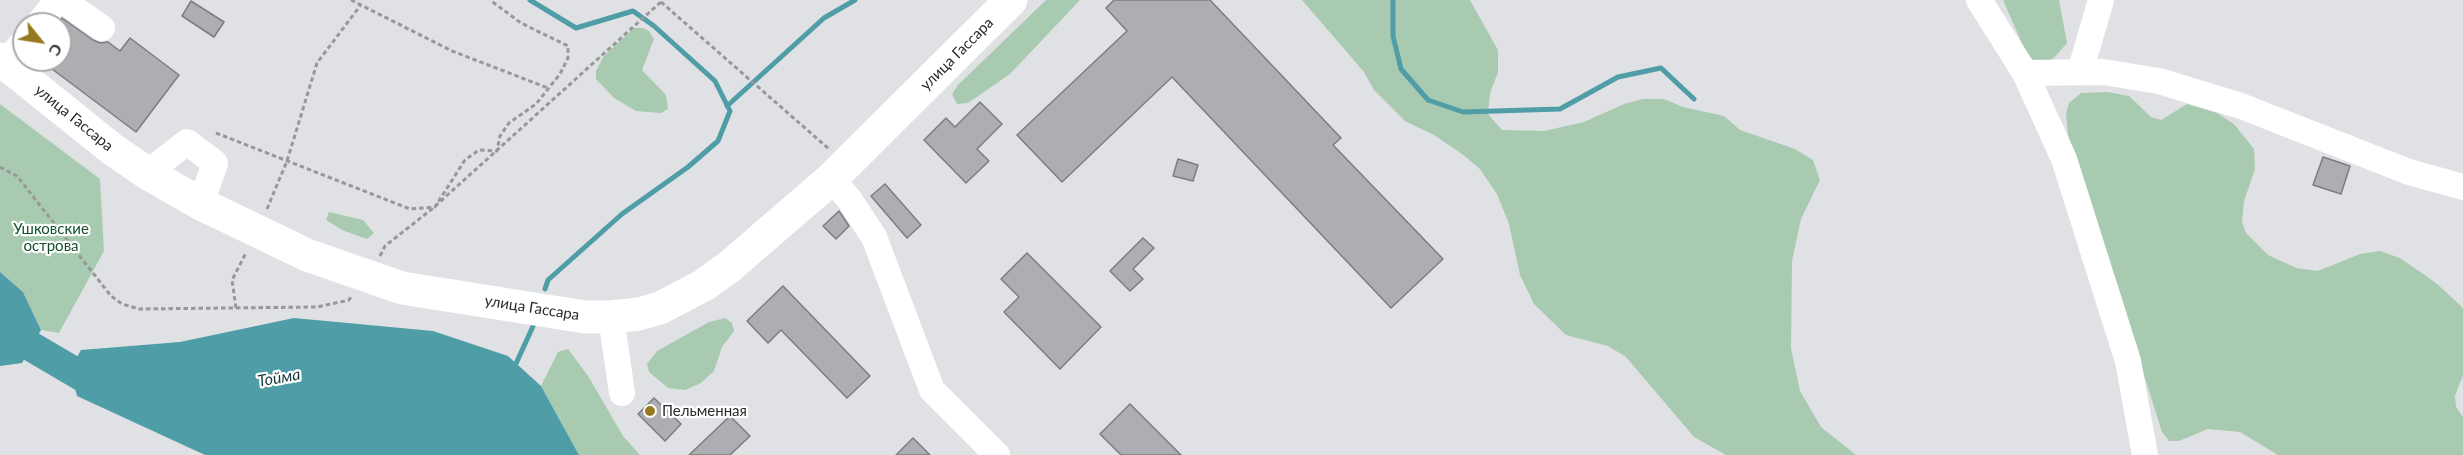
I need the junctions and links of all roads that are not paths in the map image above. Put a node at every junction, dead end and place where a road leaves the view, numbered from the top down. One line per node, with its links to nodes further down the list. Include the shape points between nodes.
1 (60, 0): 5 (street); 6 (street)
2 (1011, 0): 10 (main road, улица Гассара)
3 (1979, 0): 9 (street)
4 (2101, 0): 8 (street)
5 (49, 12)
6 (102, 28)
7 (10, 54): 11 (main road, улица Гассара, via 112,149)
8 (2080, 72): 9 (street); 12 (street, via 2159,81 2241,106 2409,171)
9 (2025, 73): 17 (street, via 2064,159 2124,350)
10 (838, 171): 14 (main road, улица Гассара, via 704,285 660,308); 16 (street, via 849,199 874,237 932,390)
11 (147, 173): 13 (main road, улица Гассара); 13 (street, via 187,142 215,162)
12 (2463, 186)
13 (201, 204): 14 (main road, улица Гассара, via 307,255 402,288 585,317)
14 (611, 317): 15 (street)
15 (622, 393)
16 (997, 455)
17 (2145, 455)

